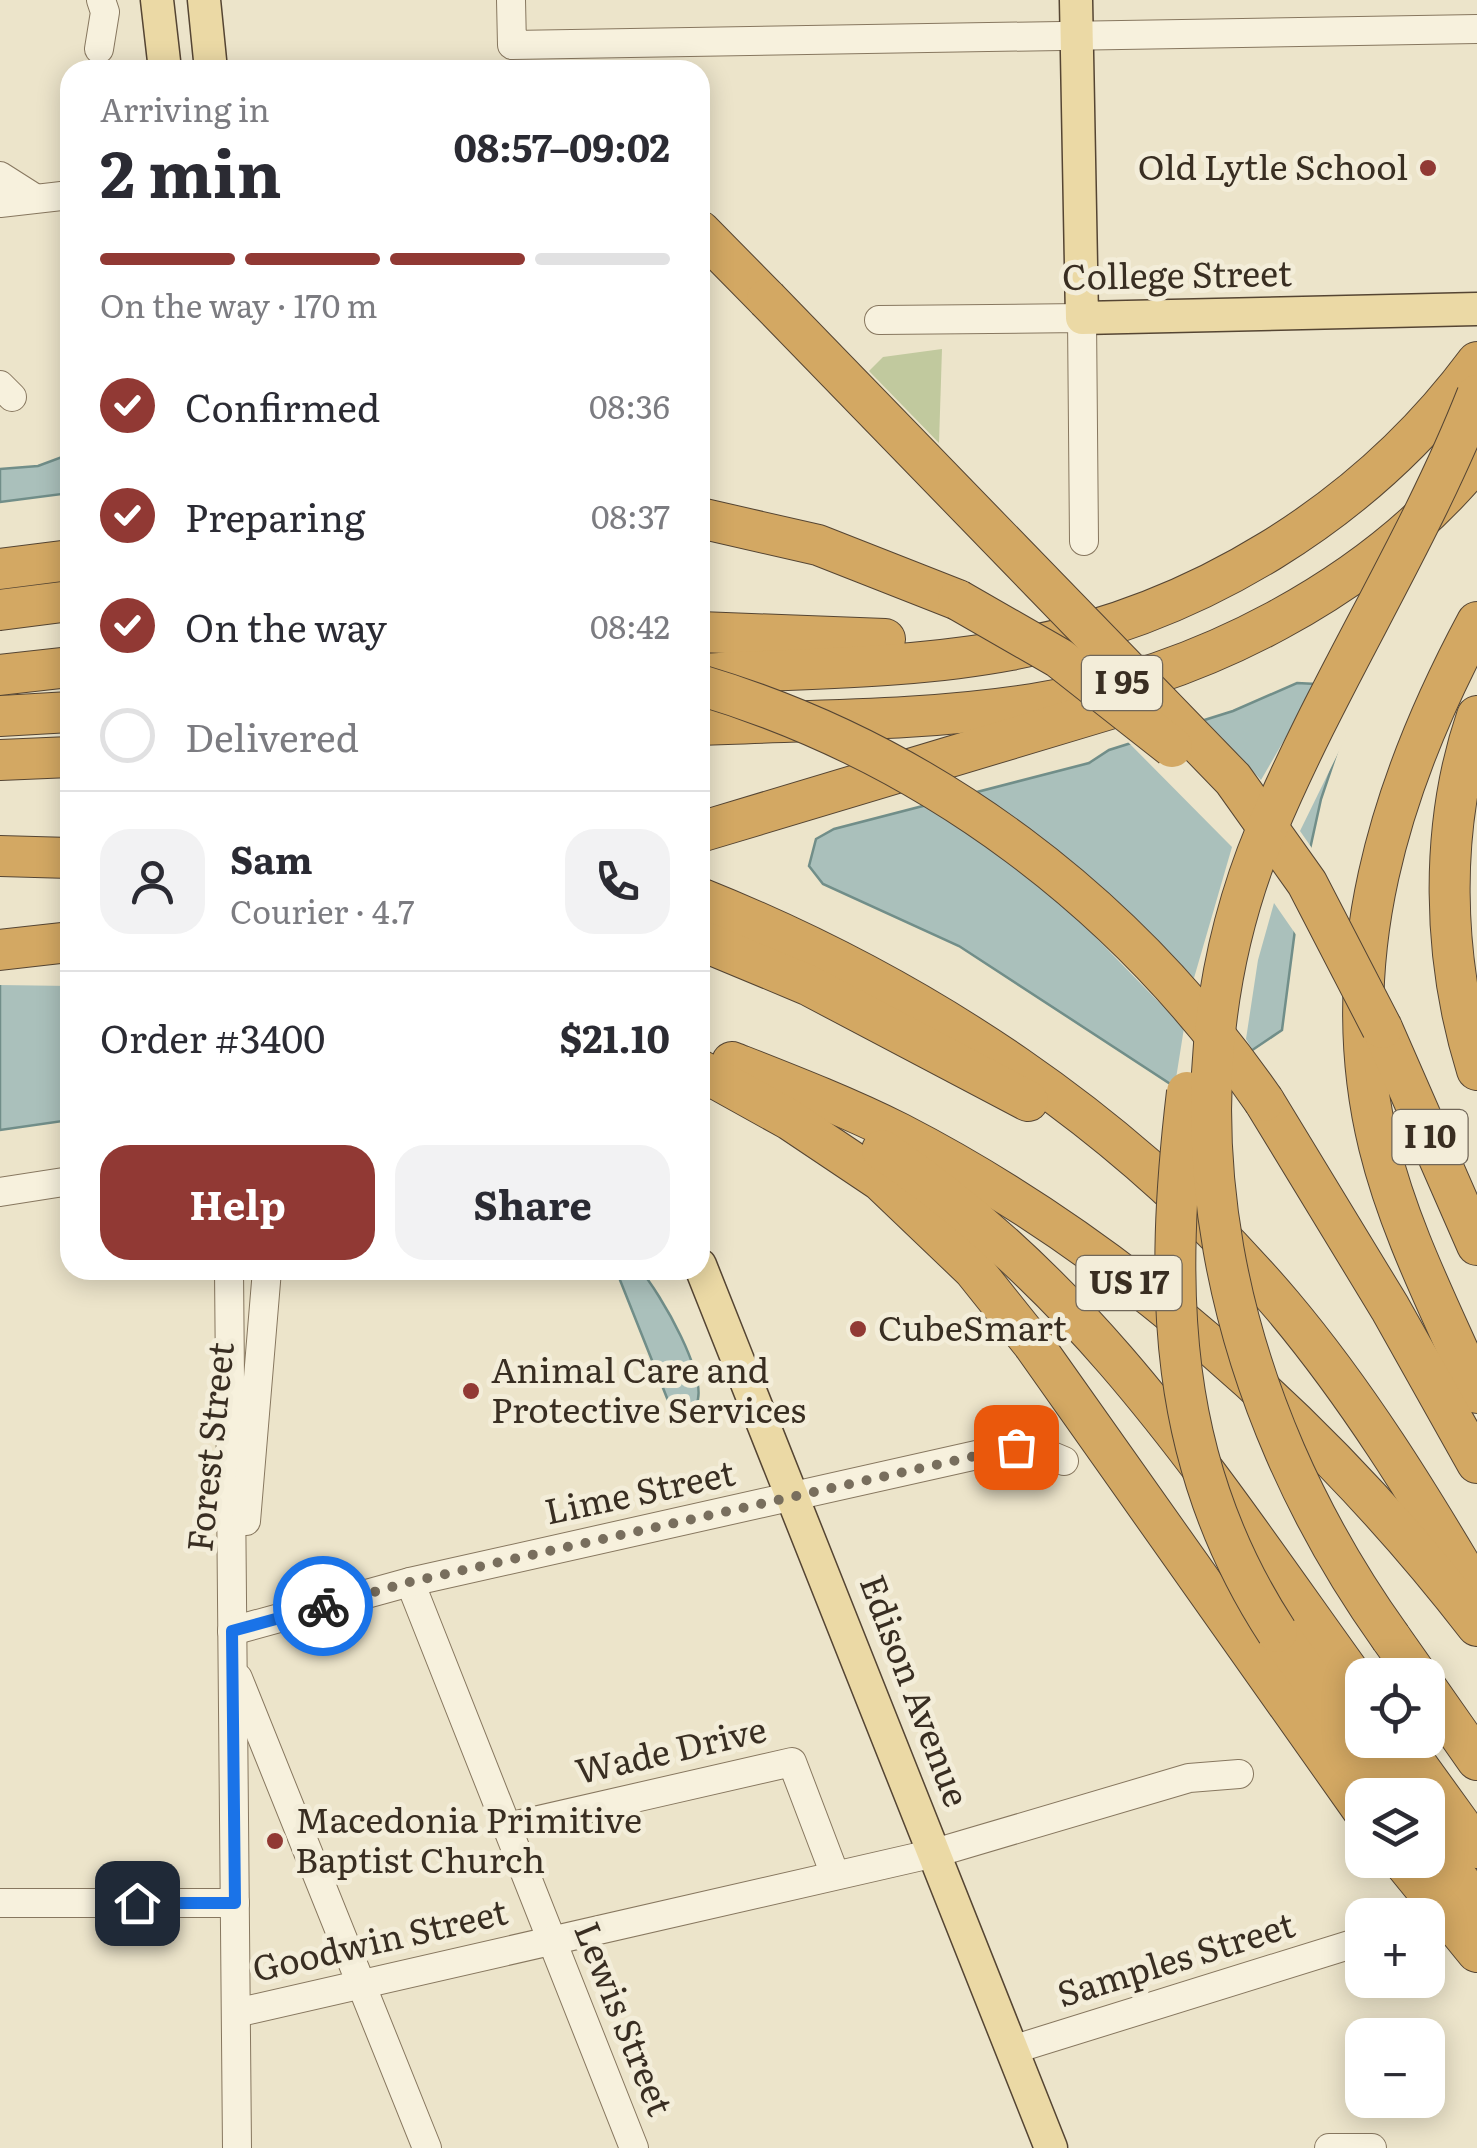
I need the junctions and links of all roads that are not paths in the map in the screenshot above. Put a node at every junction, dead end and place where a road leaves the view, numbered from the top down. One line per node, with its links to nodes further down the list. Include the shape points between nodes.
1 (101, 0): 8 (street)
2 (157, 0): 9 (main road)
3 (204, 0): 10 (main road)
4 (511, 0): 7 (street, via 512,44)
5 (1076, 0): 7 (main road)
6 (1477, 29): 7 (street)
7 (1076, 37): 18 (main road)
8 (99, 49)
9 (164, 60)
10 (210, 60)
11 (0, 176): 14 (street)
12 (60, 184): 14 (street)
13 (60, 196): 14 (street)
14 (34, 197): 15 (street)
15 (0, 202)
16 (710, 241): 54 (highway, bridge, via 1233,780 1308,883)
17 (1477, 310): 18 (main road, College Street)
18 (1082, 318): 19 (street, College Street); 24 (street)
19 (880, 320)
20 (1477, 362): 28 (highway, I 95, via 1404,447 1321,516 1242,568)
21 (1477, 396): 48 (highway, bridge, via 1280,798)
22 (1477, 460): 30 (highway, I 95, via 1367,561)
23 (710, 520): 54 (highway, bridge, via 818,545 958,600 1086,677 1212,785 1308,900)
24 (1084, 541)
25 (60, 561): 26 (highway)
26 (0, 570)
27 (60, 602): 29 (highway)
28 (1162, 606): 32 (highway, via 1065,626 945,638); 34 (highway, I 95, via 1073,636 988,654)
29 (0, 610)
30 (1285, 615): 40 (highway, I 95, via 1165,670 1036,703); 45 (highway, via 1186,674 1090,717)
31 (1477, 622): 66 (highway, via 1429,718 1394,813 1370,912 1362,1010 1372,1115 1389,1180)
32 (710, 632)
33 (60, 668): 35 (highway)
34 (710, 673)
35 (0, 674)
36 (710, 688): 68 (highway, bridge, via 854,744 1001,832 1082,895 1156,967 1264,1101)
37 (60, 713): 38 (highway)
38 (0, 716)
39 (1477, 716): 57 (highway, via 1459,790 1450,892 1458,992)
40 (710, 724)
41 (60, 757): 42 (highway)
42 (0, 760)
43 (0, 784): 44 (highway)
44 (60, 784)
45 (710, 829)
46 (0, 856): 47 (highway)
47 (60, 858)
48 (1244, 891): 74 (highway, bridge, via 1220,988 1210,1088 1226,1270 1256,1383 1294,1476 1341,1564); 81 (highway, bridge, via 1211,978 1191,1064 1174,1312 1181,1386 1198,1464 1236,1563 1276,1632)
49 (710, 902): 61 (highway, via 810,946 955,1026 1096,1124)
50 (60, 943): 52 (highway)
51 (710, 944): 61 (highway, via 822,992 1042,1108 1148,1175)
52 (0, 952): 53 (highway)
53 (60, 955)
54 (1382, 1028): 62 (highway, I 10)
55 (710, 1054): 56 (highway, US 17)
56 (751, 1070): 72 (highway, US 17, via 902,1135 1099,1260 1289,1419); 76 (highway, via 948,1197 1058,1293 1144,1392)
57 (1477, 1070)
58 (710, 1076): 82 (highway, via 881,1181 973,1269)
59 (60, 1183): 60 (street)
60 (0, 1192)
61 (1200, 1217): 71 (highway, via 1330,1364)
62 (1477, 1245)
63 (230, 1280): 73 (street, Forest Street)
64 (266, 1280): 73 (street, Forest Street)
65 (706, 1280): 69 (main road, Edison Avenue)
66 (1477, 1393)
67 (1064, 1461): 69 (street, Lime Street, via 1016,1447)
68 (1477, 1463)
69 (794, 1497): 70 (street, Lime Street); 85 (main road, Edison Avenue)
70 (410, 1582): 73 (street, Lime Street); 83 (street, Lewis Street)
71 (1477, 1593)
72 (1477, 1626)
73 (232, 1631): 75 (street, Forest Street)
74 (1405, 1658)
75 (232, 1663): 90 (street, Forest Street); 95 (street)
76 (1345, 1667)
77 (1445, 1714): 79 (highway)
78 (1412, 1758): 84 (highway)
79 (1477, 1760)
80 (1239, 1774): 85 (street, Goodwin Street, via 1174,1782)
81 (1383, 1778)
82 (1345, 1785)
83 (508, 1826): 87 (street, Wade Drive, via 792,1762); 92 (street, Lewis Street)
84 (1477, 1848)
85 (935, 1853): 87 (street, Goodwin Street); 97 (main road, Edison Avenue)
86 (1445, 1861): 91 (highway)
87 (834, 1875): 92 (street, Goodwin Street)
88 (1417, 1878): 94 (highway)
89 (0, 1903): 90 (street, Goodwin Street)
90 (235, 1903): 96 (street, Forest Street)
91 (1477, 1905)
92 (550, 1939): 95 (street, Goodwin Street); 100 (street, Lewis Street)
93 (1345, 1946): 97 (street, Samples Street)
94 (1477, 1952)
95 (365, 1985): 96 (street, Goodwin Street); 99 (street)
96 (236, 2012): 98 (street, Forest Street)
97 (1012, 2050): 101 (main road, Edison Avenue)
98 (237, 2148)
99 (427, 2148)
100 (634, 2148)
101 (1051, 2148)
102 (1329, 2148): 103 (street)
103 (1372, 2148)

